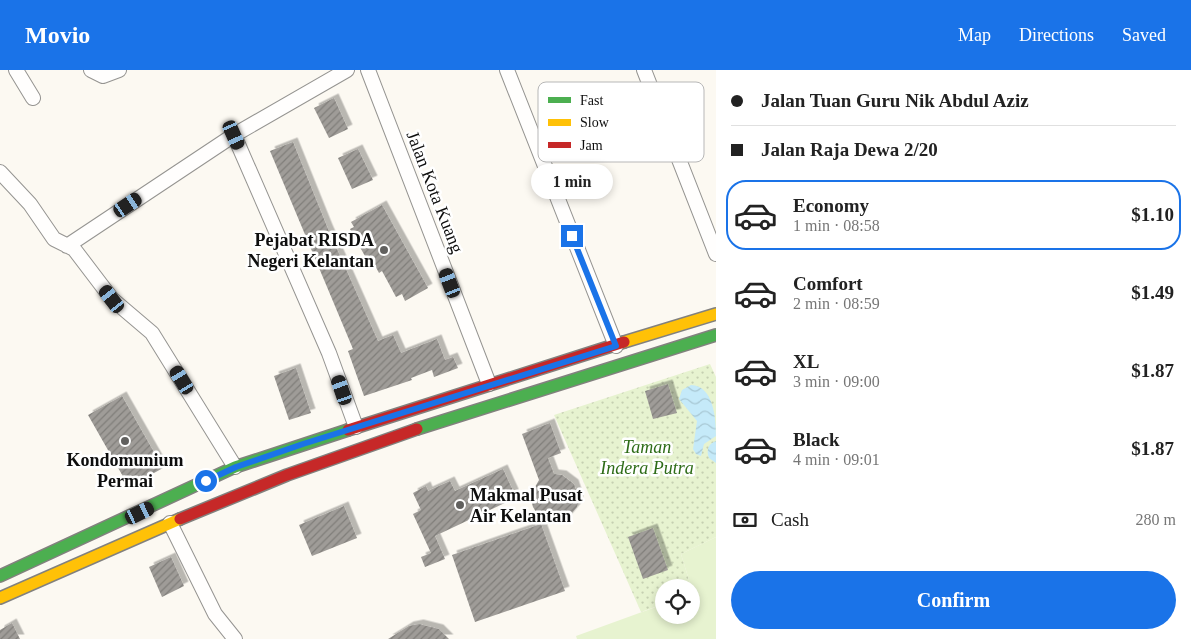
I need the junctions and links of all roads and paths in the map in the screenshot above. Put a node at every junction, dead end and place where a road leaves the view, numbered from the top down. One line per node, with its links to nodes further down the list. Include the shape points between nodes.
1 (16, 70): 9 (street)
2 (91, 70): 3 (street, via 103,76)
3 (119, 70)
4 (347, 70): 10 (street)
5 (368, 70): 20 (street, Jalan Kota Kuang)
6 (507, 70): 11 (street)
7 (644, 70): 8 (street)
8 (649, 82)
9 (33, 98)
10 (234, 135): 15 (street); 21 (street, via 329,353)
11 (538, 148)
12 (543, 162): 19 (street)
13 (680, 162): 16 (street)
14 (0, 172): 15 (street, via 30,204 54,239)
15 (67, 246): 22 (street, via 80,255 112,299 152,333)
16 (716, 254)
17 (716, 314): 19 (main road)
18 (716, 335): 23 (main road, via 489,405)
19 (616, 346): 20 (main road)
20 (488, 384): 21 (main road)
21 (356, 427): 22 (main road)
22 (242, 475): 23 (main road); 25 (main road)
23 (276, 479): 24 (main road)
24 (170, 523): 26 (main road); 27 (street, via 215,614)
25 (0, 576)
26 (0, 598)
27 (235, 639)

